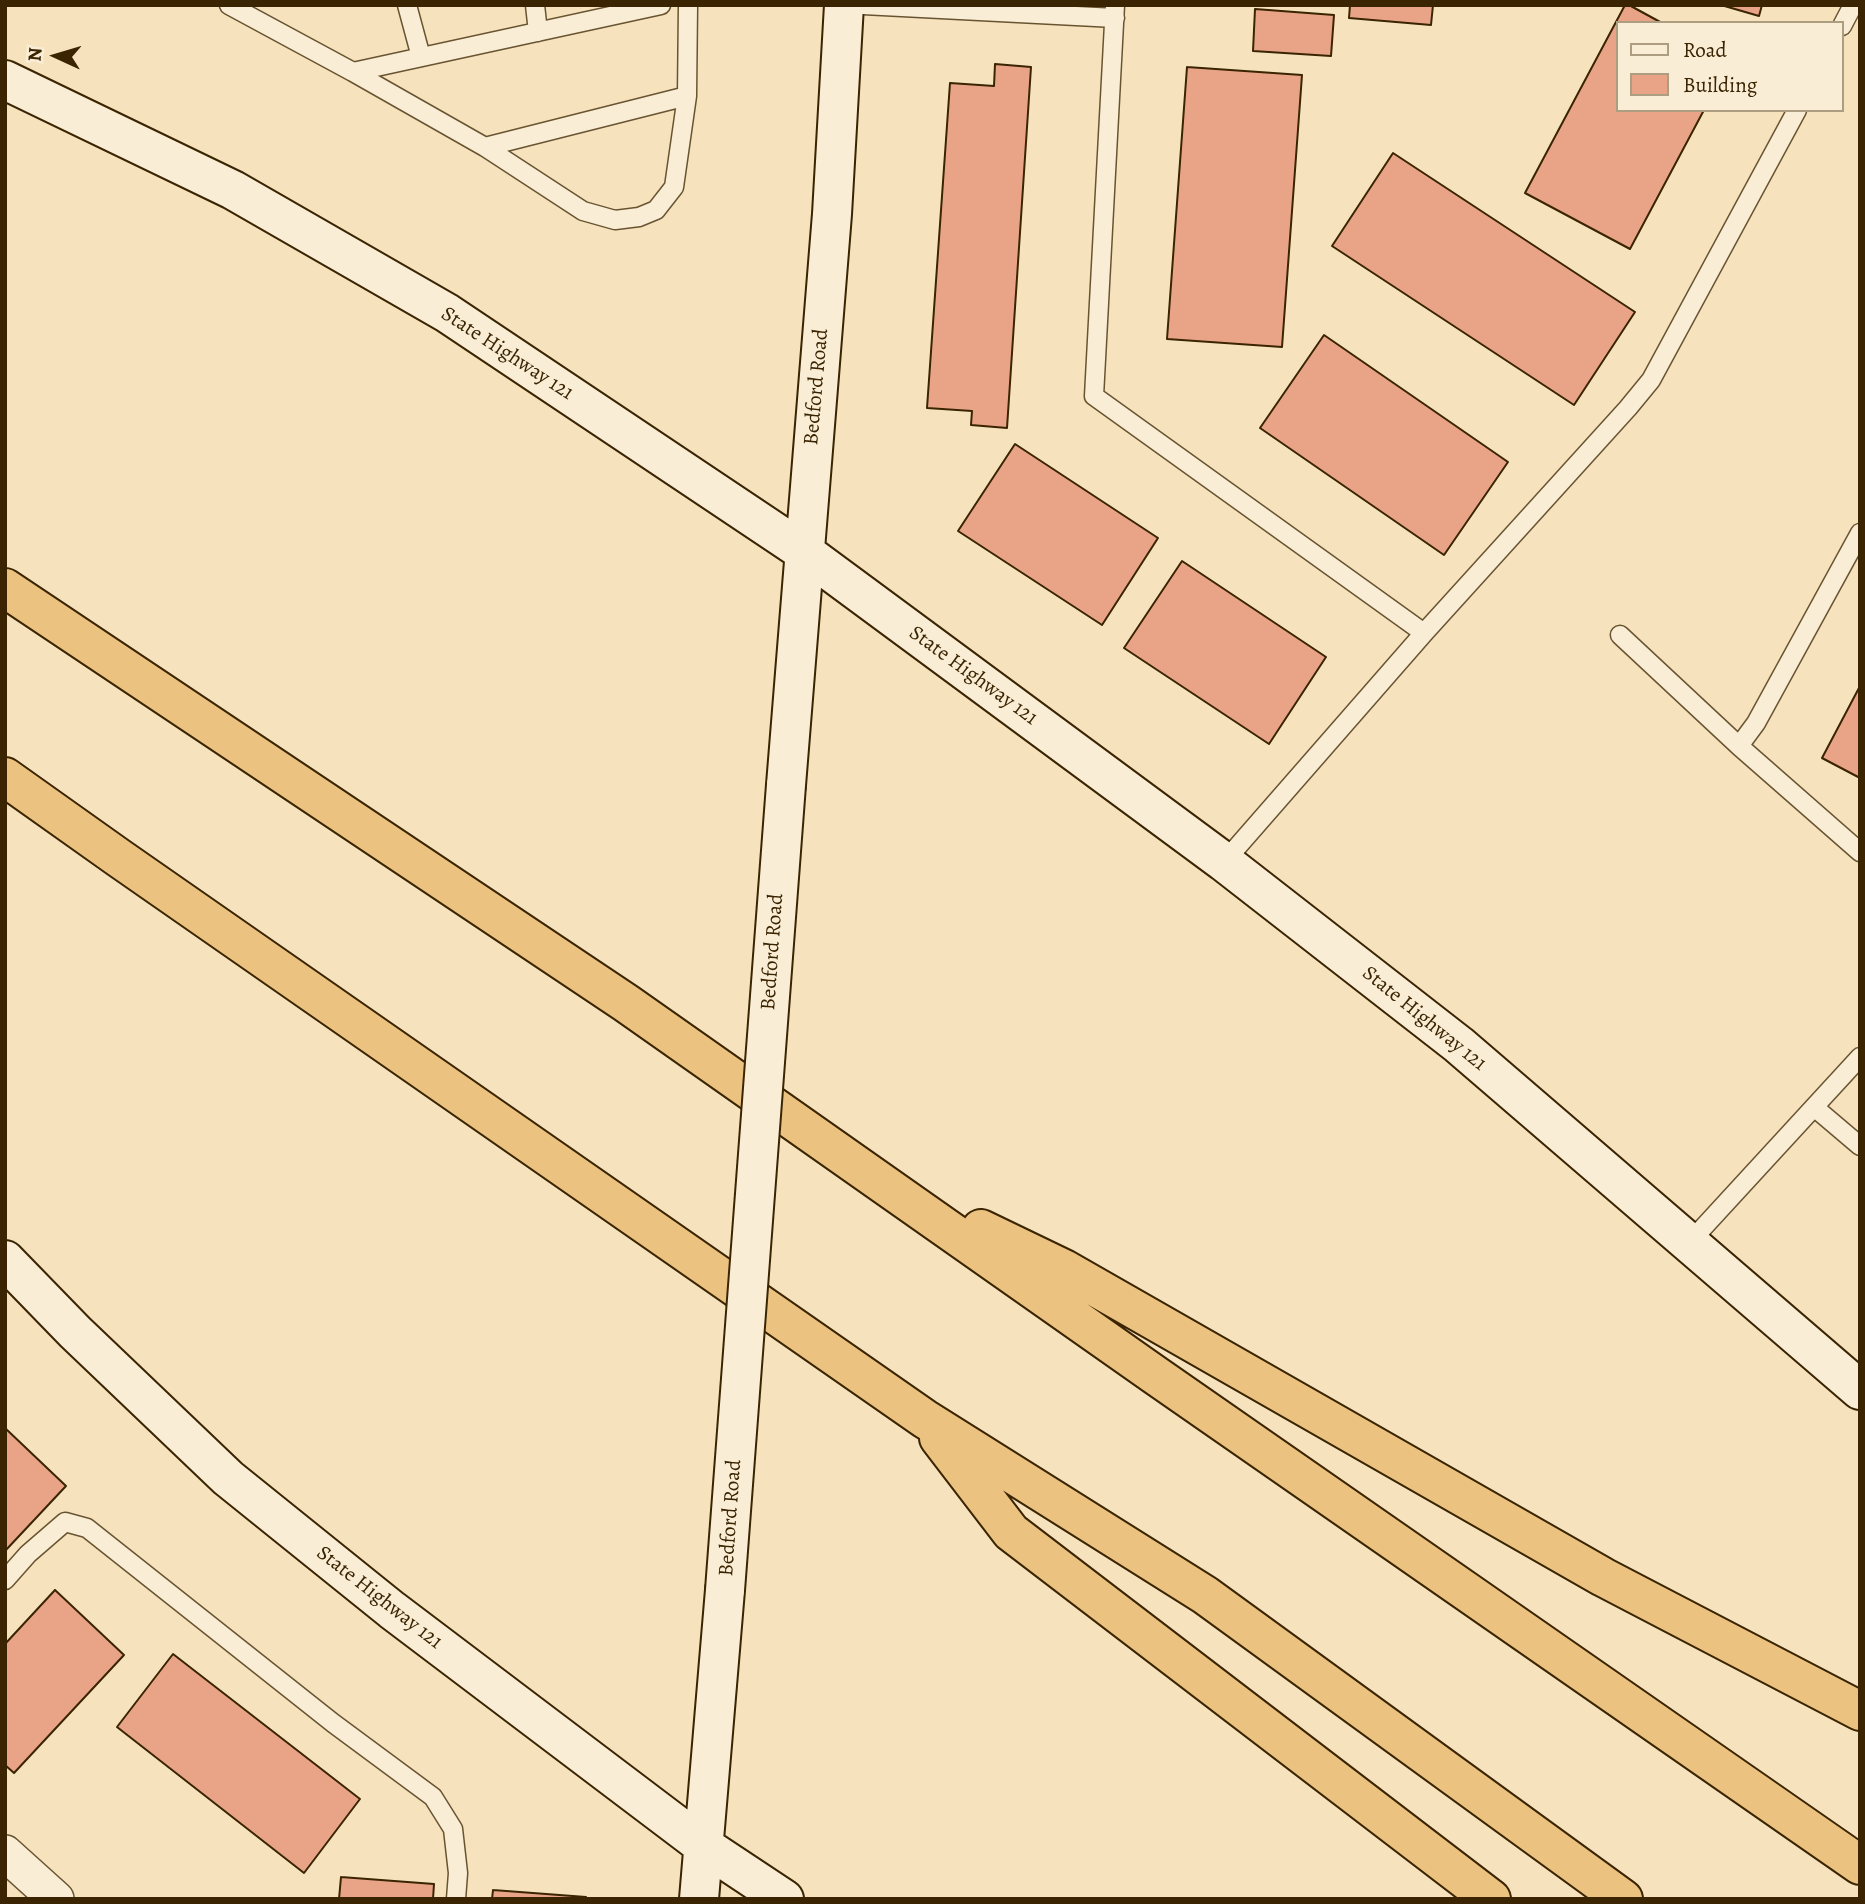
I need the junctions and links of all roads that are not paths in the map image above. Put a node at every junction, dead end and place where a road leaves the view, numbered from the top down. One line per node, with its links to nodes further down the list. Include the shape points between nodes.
1 (229, 5): 13 (lane)
2 (407, 5): 12 (lane)
3 (535, 5): 11 (lane)
4 (661, 5): 11 (lane)
5 (688, 5): 15 (lane)
6 (844, 5): 19 (main road, Bedford Road, via 832,214)
7 (863, 5): 9 (lane)
8 (1853, 5): 10 (lane)
9 (1115, 12): 21 (lane, via 1094,396)
10 (1844, 22)
11 (538, 32): 12 (lane)
12 (421, 57): 13 (lane)
13 (352, 72): 17 (lane)
14 (5, 80): 19 (main road, State Highway 121, via 233,190 447,313)
15 (687, 96): 17 (lane); 17 (lane, via 674,187 656,210 639,217 615,220 583,211)
16 (1796, 112): 21 (lane, via 1651,380)
17 (485, 147)
18 (1860, 533): 23 (lane)
19 (803, 551): 26 (main road, State Highway 121); 37 (main road, Bedford Road, bridge)
20 (5, 588): 30 (highway, via 626,1003)
21 (1424, 633): 26 (lane)
22 (1620, 635): 23 (lane)
23 (1739, 746): 25 (lane)
24 (5, 777): 34 (highway)
25 (1860, 852)
26 (1224, 862): 31 (main road, State Highway 121, via 1459,1045)
27 (1860, 1057): 28 (lane)
28 (1814, 1107): 29 (lane); 31 (lane)
29 (1860, 1146)
30 (884, 1182): 36 (highway, via 1064,1269 1603,1577); 39 (highway)
31 (1689, 1243): 33 (main road, State Highway 121)
32 (5, 1260): 37 (main road, State Highway 121, via 228,1478 391,1610)
33 (1860, 1390)
34 (925, 1419): 44 (highway, via 1012,1532); 45 (highway, via 1205,1595)
35 (5, 1580): 41 (lane, via 65,1522 87,1528 433,1797 453,1829)
36 (1860, 1711)
37 (704, 1846): 42 (main road, Bedford Road); 43 (main road, State Highway 121)
38 (5, 1853): 40 (street)
39 (1860, 1865)
40 (56, 1899)
41 (456, 1899)
42 (699, 1899)
43 (784, 1899)
44 (1491, 1899)
45 (1623, 1899)

